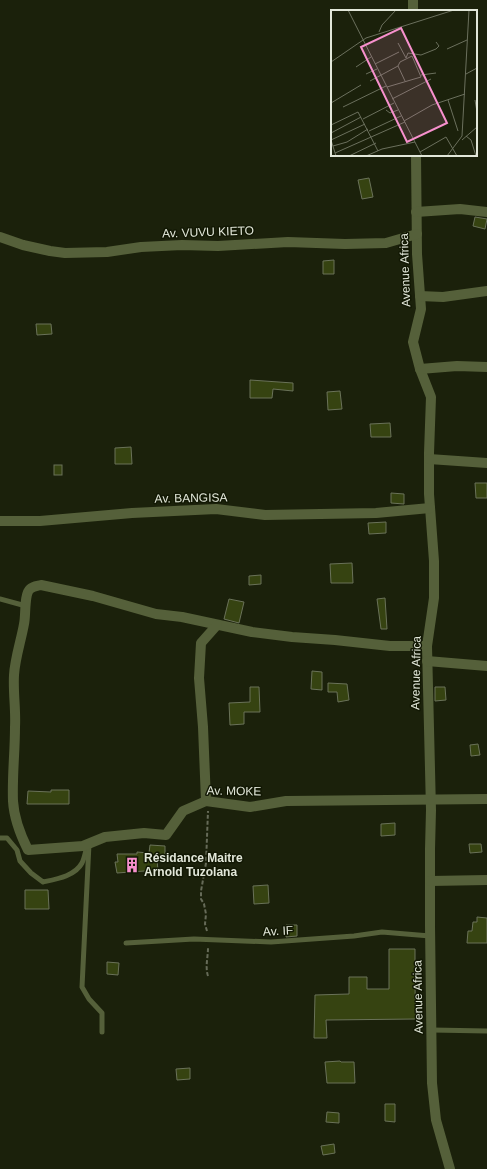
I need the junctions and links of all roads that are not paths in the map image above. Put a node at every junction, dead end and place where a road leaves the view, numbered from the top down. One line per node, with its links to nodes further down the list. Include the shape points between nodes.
1 (416, 156): 2 (street, Avenue Africa)
2 (416, 212): 3 (street, via 460,209); 4 (street, Avenue Africa)
3 (487, 212)
4 (417, 234): 5 (street, Av. VUVU KIETO, via 386,243 182,245 65,253 50,252); 7 (street, Avenue Africa)
5 (0, 237)
6 (487, 291): 7 (street, via 443,297)
7 (420, 296): 9 (street, Avenue Africa, via 421,309 413,342)
8 (487, 367): 9 (street)
9 (420, 369): 10 (street, Avenue Africa, via 431,398)
10 (429, 459): 11 (street); 12 (street, Avenue Africa)
11 (487, 463)
12 (430, 508): 13 (street, Av. BANGISA, via 376,513 265,515 216,509 132,513 40,522); 17 (street, Avenue Africa, via 434,598)
13 (0, 521)
14 (0, 599): 15 (lane)
15 (26, 606): 16 (street, via 29,589 41,585 93,596 156,614); 24 (street, Av. MOKE, via 14,675 16,726 13,801 16,821 28,850)
16 (217, 625): 17 (street, via 292,637 390,646); 22 (street, via 201,643 199,678)
17 (427, 646): 18 (street, Avenue Africa)
18 (427, 662): 19 (street); 21 (street, Avenue Africa)
19 (487, 666)
20 (487, 799): 21 (street, Av. MOKE)
21 (431, 800): 22 (street, Av. MOKE, via 286,802 250,807); 26 (street, Avenue Africa)
22 (207, 803): 24 (street, Av. MOKE, via 183,811 166,834 144,833 105,837)
23 (0, 838): 24 (lane, via 7,838 17,850 20,861 43,882 71,874 82,863)
24 (89, 844): 31 (lane, via 82,987 102,1013)
25 (487, 880): 26 (street)
26 (430, 881): 27 (street, Avenue Africa)
27 (430, 936): 28 (lane, Av. IF, via 382,932 271,942 194,939); 29 (street, Avenue Africa)
28 (126, 942)
29 (432, 1030): 30 (lane); 32 (street, Avenue Africa, via 432,1083 436,1120)
30 (487, 1031)
31 (102, 1032)
32 (450, 1169)

